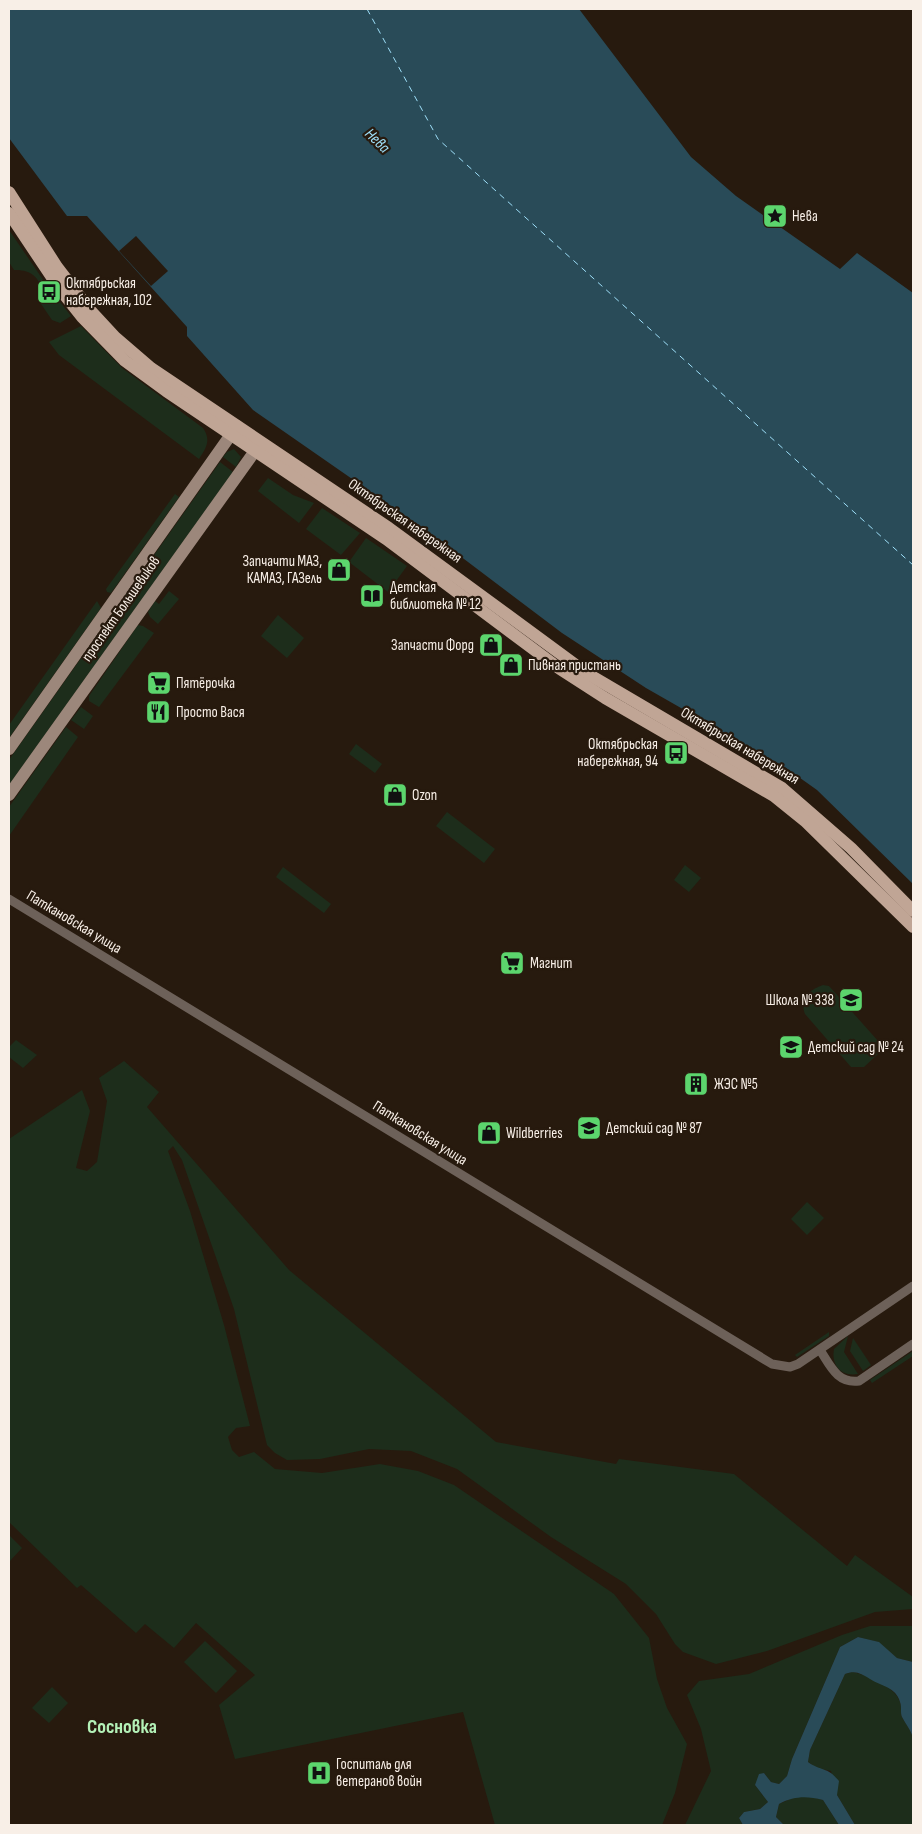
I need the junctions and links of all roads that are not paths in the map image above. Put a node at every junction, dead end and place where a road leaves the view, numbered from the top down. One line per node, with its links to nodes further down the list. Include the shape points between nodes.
1 (9, 192): 3 (main road, Октябрьская набережная, via 57,266 114,337)
2 (9, 213): 3 (main road, Октябрьская набережная, via 59,288 108,344 146,378)
3 (234, 430): 4 (main road, Октябрьская набережная); 5 (main road, проспект Большевиков)
4 (258, 446): 6 (main road, проспект Большевиков); 8 (main road, Октябрьская набережная, via 389,528 588,674 782,788 812,812); 9 (main road, Октябрьская набережная, via 560,669 612,703 774,796 805,821)
5 (9, 749)
6 (9, 796)
7 (9, 898): 12 (street, Паткановская улица, via 772,1364 790,1367)
8 (913, 911)
9 (913, 927)
10 (913, 1286): 12 (street, Паткановская улица)
11 (913, 1344): 12 (street, via 859,1381 850,1382 836,1374)
12 (820, 1350)

